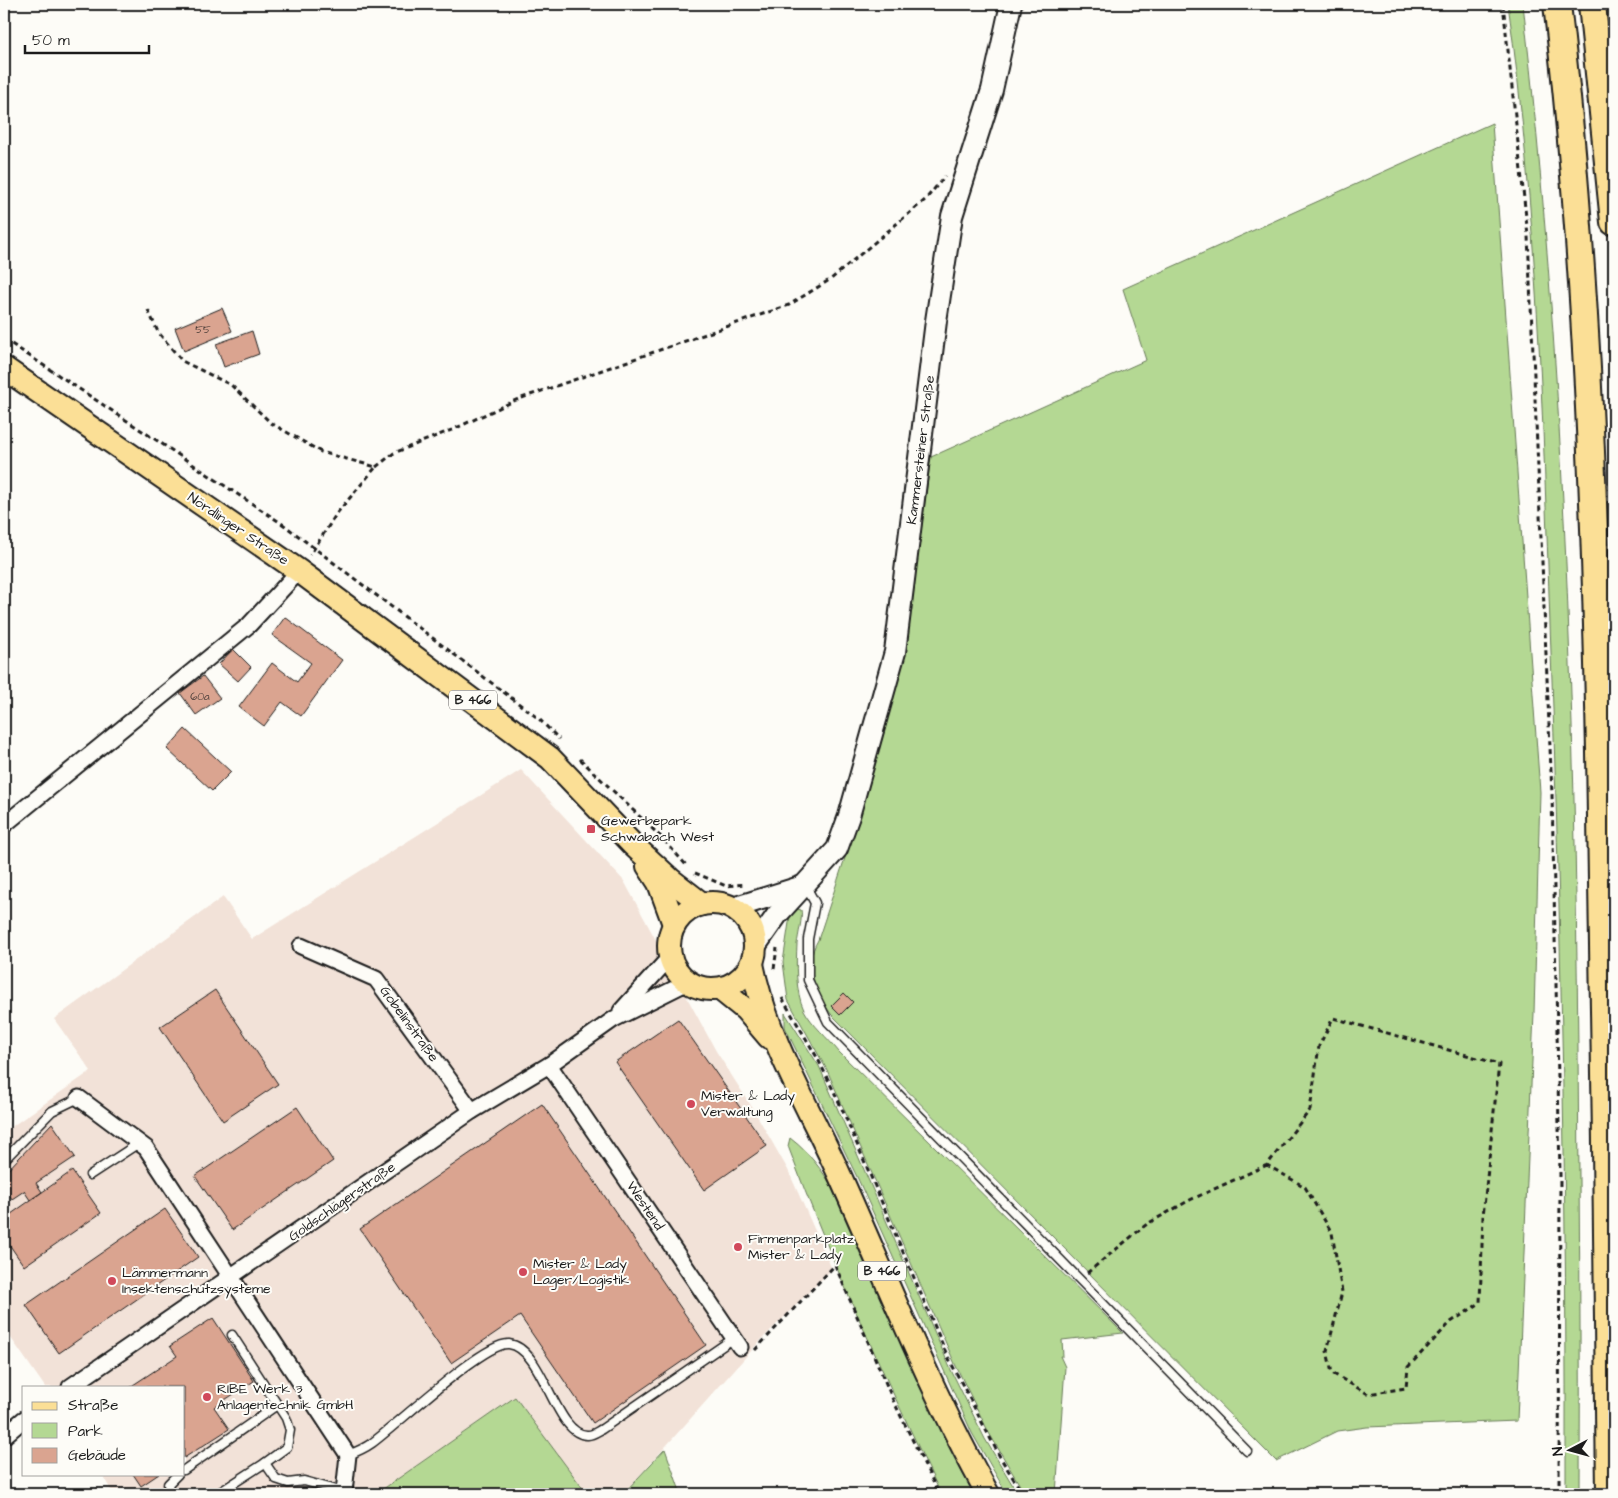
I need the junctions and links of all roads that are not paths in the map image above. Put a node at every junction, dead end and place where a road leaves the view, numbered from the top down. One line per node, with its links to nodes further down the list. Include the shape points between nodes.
1 (1011, 4): 9 (street, Kammersteiner Straße, via 992,90 952,216 896,652 837,850)
2 (1557, 4): 42 (highway, via 1581,260 1592,437 1604,942)
3 (1592, 4): 4 (highway)
4 (1614, 222)
5 (4, 368): 6 (main road, Nördlinger Straße / B 466)
6 (299, 570): 7 (street, Nördlinger Straße, via 248,625); 8 (main road, B 466, via 550,758)
7 (4, 825)
8 (633, 845): 10 (main road, B 466); 12 (main road, B 466, via 659,883)
9 (805, 885): 11 (street); 14 (street, Kammersteiner Straße, via 777,915); 33 (lane, via 815,903 808,939 808,980 828,1022)
10 (702, 904): 11 (main road, via 713,902); 12 (main road, via 691,908)
11 (733, 908): 14 (main road, via 749,923)
12 (674, 924): 15 (main road)
13 (301, 946): 22 (street, Gobelinstraße, via 376,979)
14 (754, 954): 17 (main road, via 744,976); 19 (main road, B 466, via 757,989)
15 (670, 957): 16 (main road); 18 (street, Goldschlägerstraße)
16 (688, 982): 17 (main road, via 709,990); 18 (street, Goldschlägerstraße)
17 (720, 989): 19 (main road, B 466, via 746,1010)
18 (614, 1018): 20 (street, Goldschlägerstraße)
19 (778, 1047): 41 (main road, B 466, via 934,1389)
20 (549, 1065): 22 (street, Goldschlägerstraße); 28 (street, Westend)
21 (79, 1098): 23 (street); 24 (lane, via 52,1110)
22 (472, 1111): 26 (street, Goldschlägerstraße)
23 (138, 1143): 25 (lane); 26 (street, via 146,1148)
24 (4, 1160)
25 (90, 1175)
26 (232, 1278): 29 (street, Goldschlägerstraße); 34 (street)
27 (232, 1335): 30 (lane)
28 (737, 1342): 34 (lane, via 590,1436 579,1434 570,1427 539,1374 520,1349 510,1344 498,1347 459,1372 370,1444)
29 (71, 1386)
30 (277, 1405): 35 (lane, via 290,1430 289,1441 287,1447); 36 (lane)
31 (22, 1421): 32 (street)
32 (4, 1436)
33 (1247, 1451)
34 (348, 1455): 38 (street)
35 (265, 1463): 38 (lane, via 276,1479 288,1483 304,1481); 40 (lane)
36 (185, 1469)
37 (176, 1476): 39 (lane, via 168,1484)
38 (344, 1492)
39 (170, 1494)
40 (217, 1494)
41 (988, 1494)
42 (1610, 1494)

